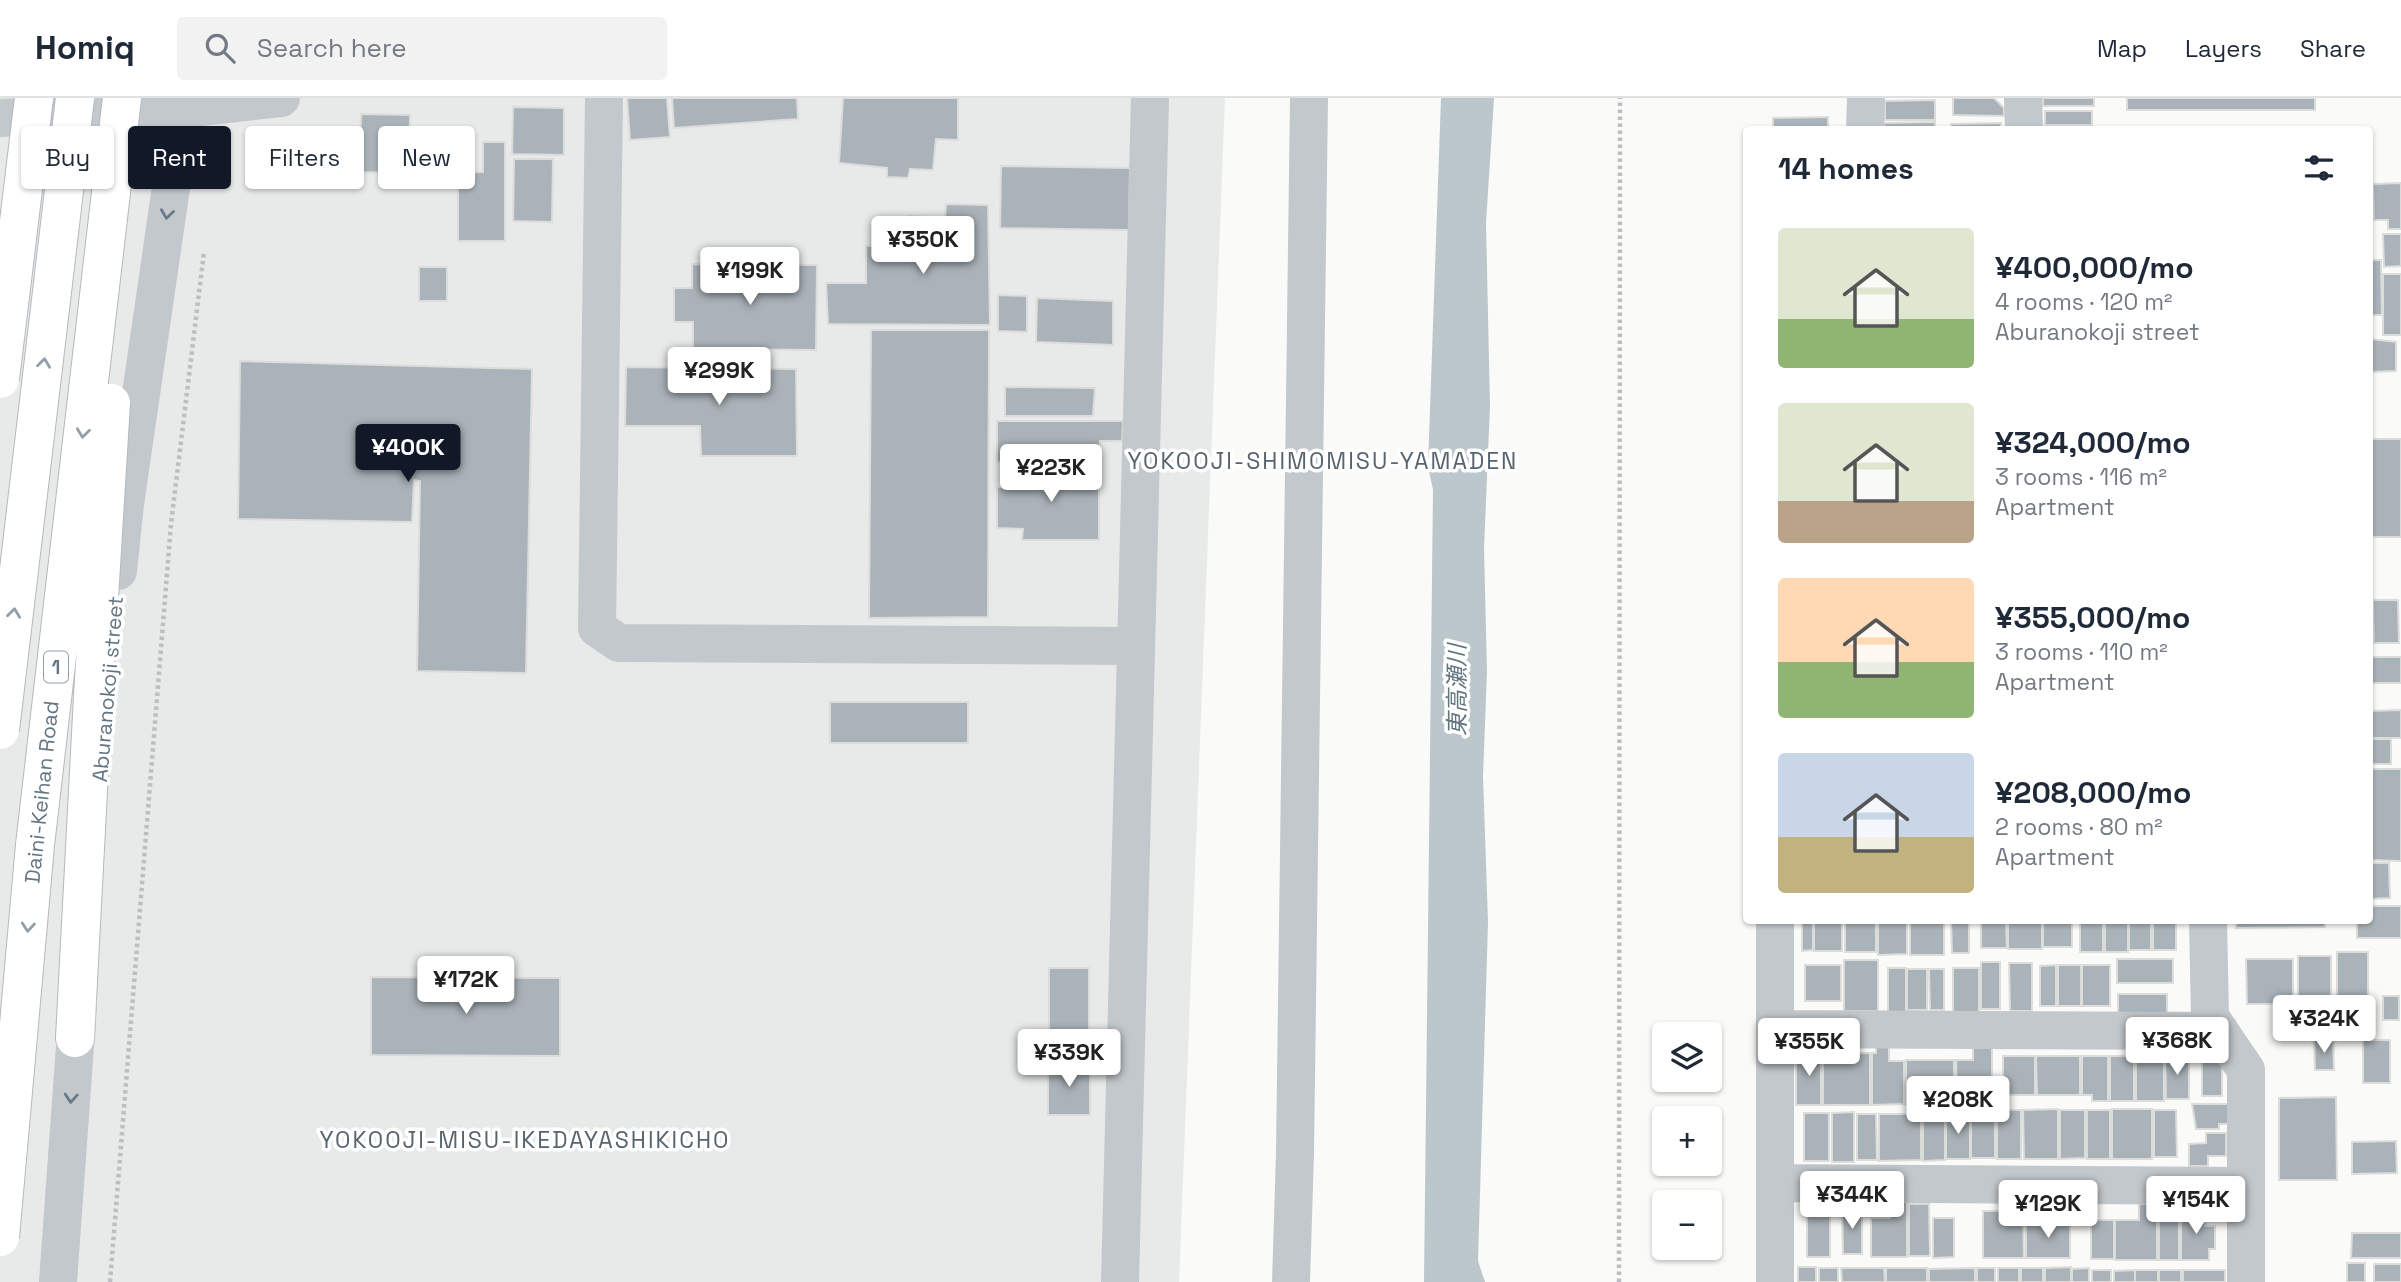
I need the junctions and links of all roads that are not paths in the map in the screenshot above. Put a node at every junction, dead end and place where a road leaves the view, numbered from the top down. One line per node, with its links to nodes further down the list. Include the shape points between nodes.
1 (75, 98): 17 (highway, one-way to 1, bridge)
2 (122, 98): 25 (highway, Daini-Keihan Road / 1, one-way to 25, bridge, via 35,845)
3 (143, 98): 22 (highway, bridge, via 117,307)
4 (281, 98): 10 (street)
5 (604, 98): 16 (street, via 597,628 619,643)
6 (1150, 98): 16 (street)
7 (1308, 98): 28 (street)
8 (1866, 98): 12 (street)
9 (2023, 98): 13 (street)
10 (183, 104): 11 (street); 22 (street, Aburanokoji street, one-way to 22, via 125,504)
11 (16, 108): 14 (street); 15 (highway, bridge)
12 (1865, 126)
13 (2024, 126)
14 (0, 255)
15 (0, 379)
16 (1135, 646): 27 (street)
17 (0, 730)
18 (1775, 924): 20 (street)
19 (2208, 924): 21 (street, via 2210,1017)
20 (1775, 1029): 21 (street); 23 (street)
21 (2220, 1031): 24 (street, via 2246,1070)
22 (75, 1038): 26 (street, Aburanokoji street, one-way to 26)
23 (1775, 1183): 24 (street); 29 (street)
24 (2246, 1186): 30 (street)
25 (0, 1237)
26 (58, 1282)
27 (1120, 1282)
28 (1290, 1282)
29 (1776, 1282)
30 (2245, 1282)

